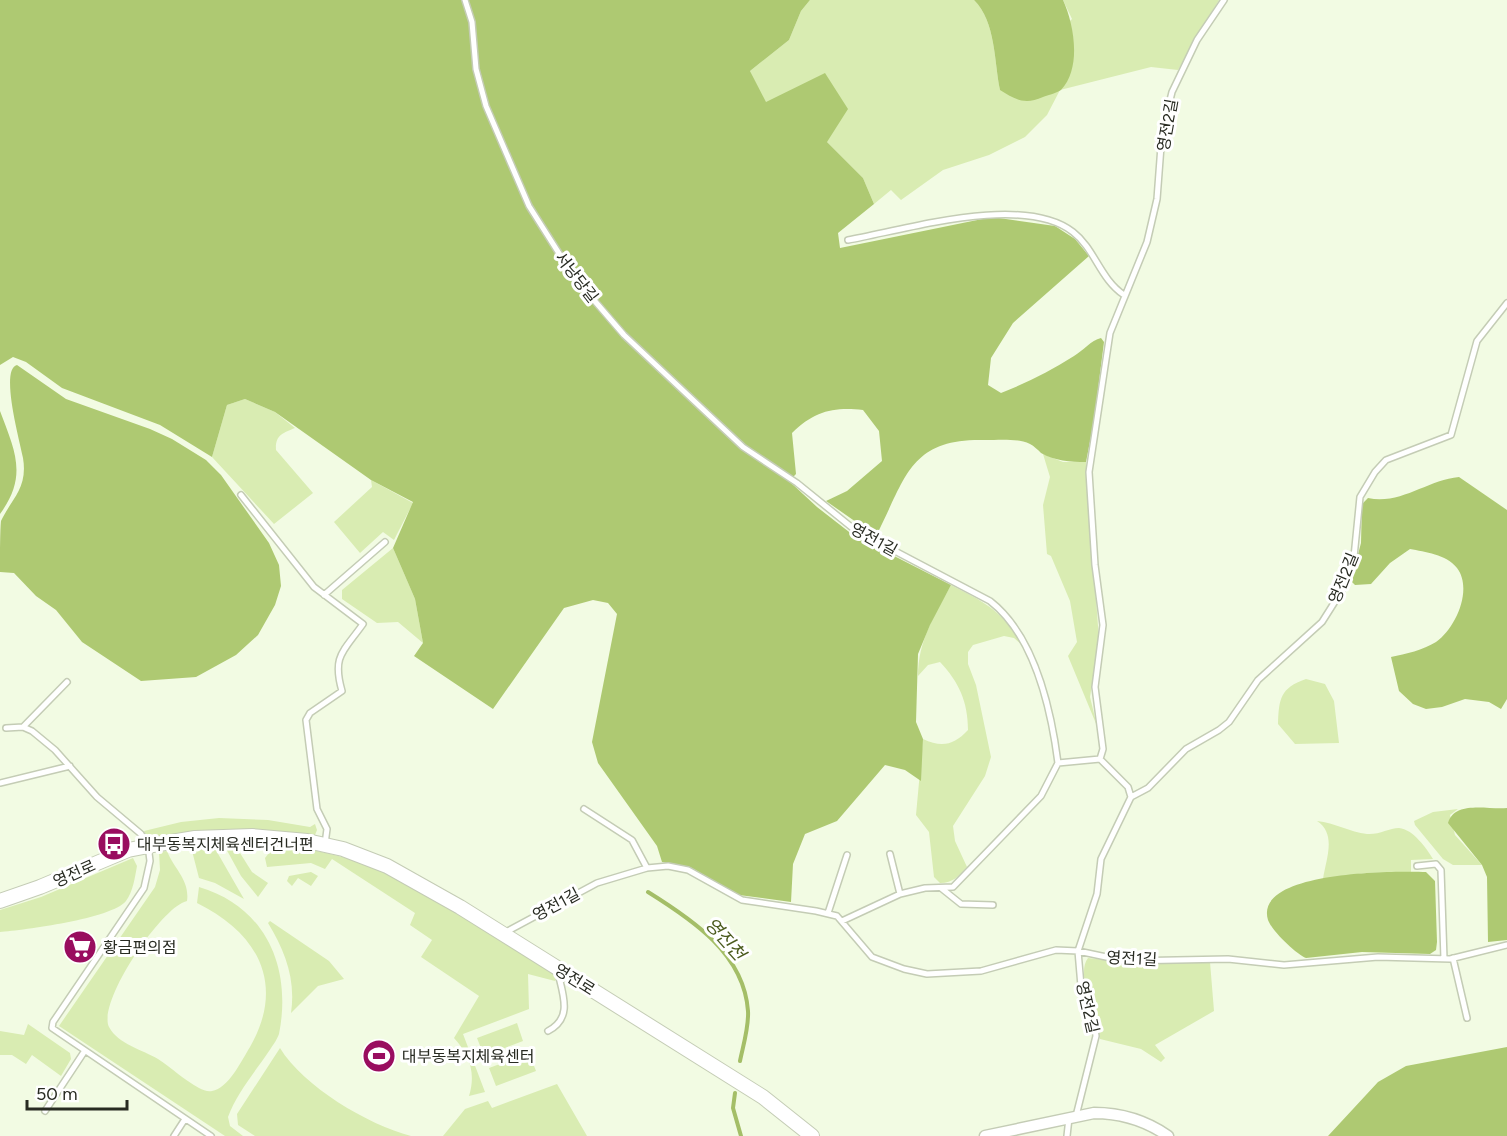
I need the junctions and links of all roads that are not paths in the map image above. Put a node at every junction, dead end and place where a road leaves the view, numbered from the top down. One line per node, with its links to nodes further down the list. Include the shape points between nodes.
1 (465, 0): 6 (lane, 서낭당길, via 472,22 476,69 490,117 529,206 567,267 624,335 688,398 743,447)
2 (1224, 0): 4 (lane, 영전2길, via 1197,40 1172,92 1162,133 1153,219 1140,263)
3 (848, 240): 4 (lane, via 978,215 1041,219 1079,237 1110,283)
4 (1124, 295): 13 (lane, 영전2길, via 1110,333 1090,462 1095,565 1103,625 1095,687)
5 (1507, 303): 17 (lane, 영전2길, via 1477,341 1451,435 1386,460 1366,484 1357,513 1354,556 1341,592 1322,622 1258,680 1229,722 1186,749 1148,788)
6 (797, 483): 14 (lane, 영전1길, via 855,530 1002,610 1030,653)
7 (241, 495): 9 (lane, via 306,579)
8 (385, 542): 9 (lane)
9 (324, 595): 19 (lane, via 363,624 338,659 336,670 342,691 306,720 317,809 327,829)
10 (67, 682): 11 (lane)
11 (23, 727): 12 (lane); 15 (lane, via 33,731)
12 (6, 728)
13 (1101, 759): 14 (lane); 17 (lane, via 1128,787)
14 (1058, 763): 25 (lane, via 1041,796 960,882)
15 (70, 766): 16 (lane); 20 (lane, via 97,798 141,834)
16 (0, 783)
17 (1131, 796): 33 (lane, 영전2길, via 1101,859 1098,894)
18 (584, 809): 24 (lane, via 632,840)
19 (325, 844): 20 (street, 영전로, via 225,837); 31 (street, 영전로, via 396,871)
20 (148, 845): 27 (street, 영전로); 39 (lane, via 151,869 144,888 52,1025 55,1032)
21 (890, 854): 26 (lane)
22 (848, 855): 29 (lane)
23 (1417, 866): 35 (lane, via 1436,864 1441,870)
24 (647, 868): 29 (lane, 영전1길, via 668,866 688,870 742,900); 31 (lane, 영전1길, via 585,888)
25 (941, 888): 26 (lane); 28 (lane, via 961,904)
26 (900, 894): 30 (lane)
27 (0, 901)
28 (993, 905)
29 (828, 913): 30 (lane, 영전1길)
30 (842, 921): 33 (lane, 영전1길, via 872,957 927,974 965,974 1044,952)
31 (502, 934): 36 (street, 영전로)
32 (1507, 945): 34 (lane, 영전1길)
33 (1078, 951): 35 (lane, 영전1길, via 1125,961 1228,959 1284,965 1378,957); 41 (lane, 영전2길, via 1081,986 1096,1036)
34 (1453, 958): 35 (lane, 영전1길); 37 (lane)
35 (1444, 959)
36 (557, 968): 38 (lane, via 565,1014); 45 (street, 영전로, via 763,1097)
37 (1467, 1018)
38 (548, 1031)
39 (84, 1052): 40 (lane); 42 (lane)
40 (45, 1111)
41 (1072, 1117): 46 (street); 47 (lane, 영전2길); 48 (street, via 1112,1113 1133,1118)
42 (185, 1119): 43 (lane); 44 (lane)
43 (174, 1136)
44 (211, 1136)
45 (812, 1136)
46 (985, 1136)
47 (1067, 1136)
48 (1168, 1136)

